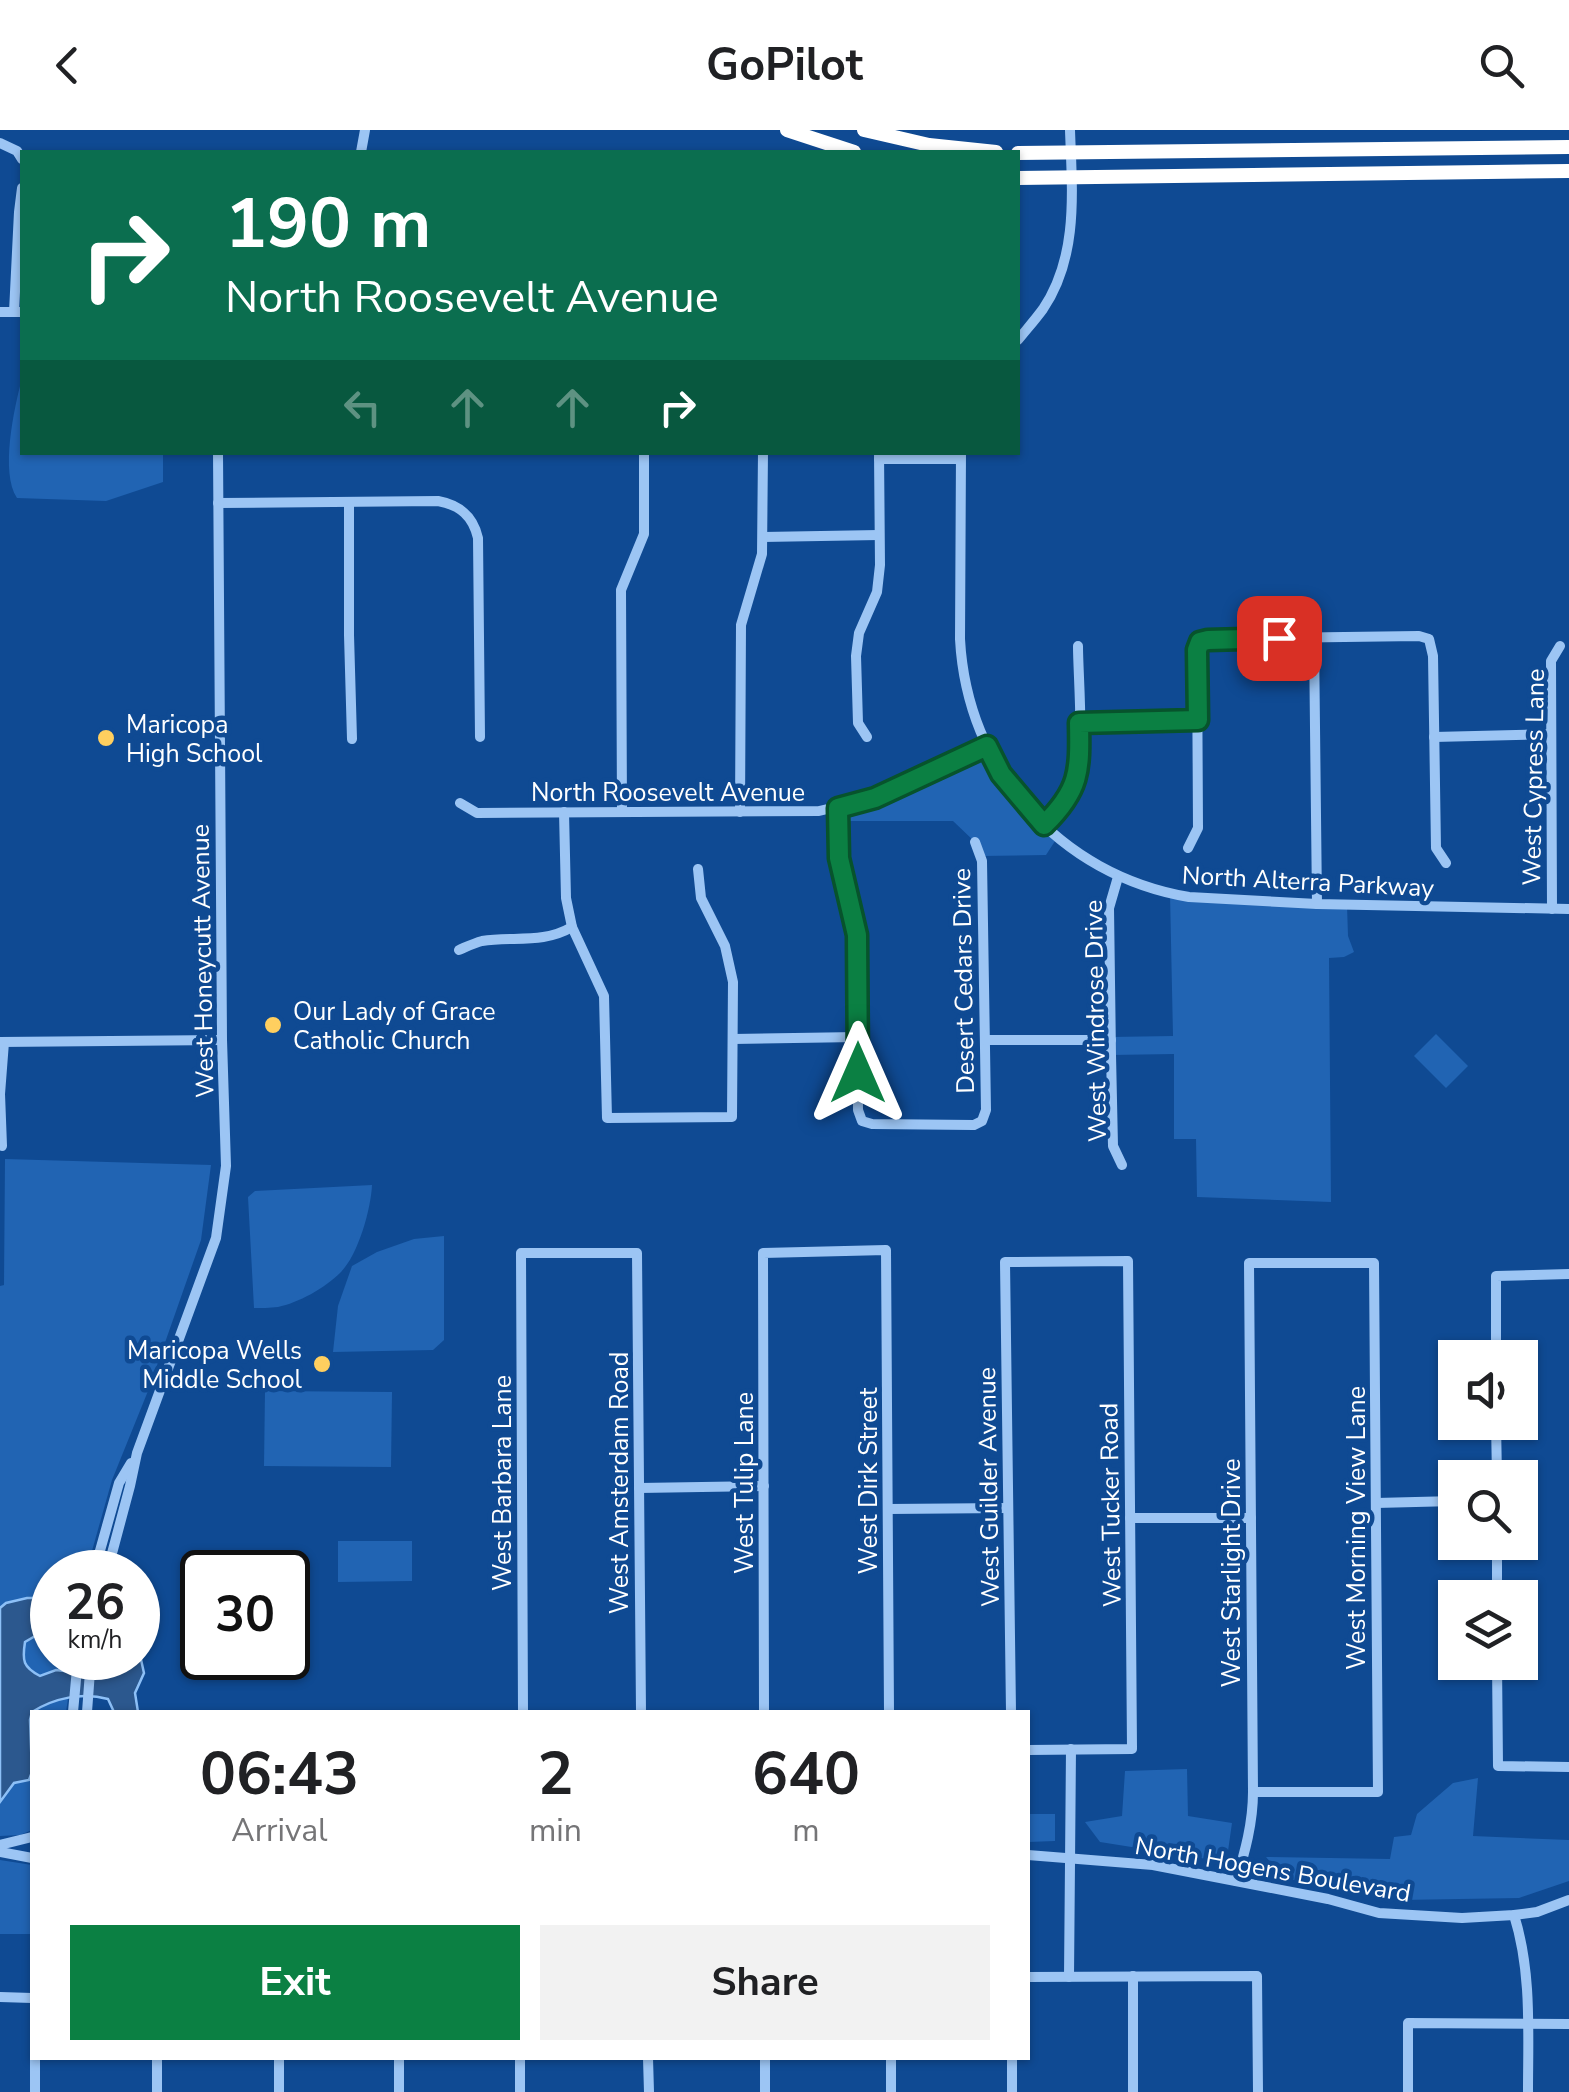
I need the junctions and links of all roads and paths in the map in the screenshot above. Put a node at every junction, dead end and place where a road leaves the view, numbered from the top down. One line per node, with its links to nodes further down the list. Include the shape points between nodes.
1 (787, 130): 5 (highway)
2 (864, 130): 6 (highway)
3 (1070, 130): 8 (street)
4 (1569, 148): 8 (highway)
5 (848, 150)
6 (977, 150)
7 (1020, 153): 8 (highway)
8 (1071, 153): 11 (street)
9 (1569, 171): 11 (highway)
10 (1020, 178): 11 (highway)
11 (1072, 178): 15 (street, via 1070,234 1059,274)
12 (20, 204): 14 (street)
13 (0, 312): 14 (street)
14 (18, 312)
15 (1020, 337)
16 (218, 455): 22 (street, West Honeycutt Avenue)
17 (644, 455): 39 (street, via 644,534 621,590)
18 (762, 455): 24 (street)
19 (879, 456): 20 (street); 23 (street)
20 (960, 456): 35 (street, North Alterra Parkway, via 962,668)
21 (349, 502): 22 (street); 31 (street, via 438,502 472,521 478,538); 33 (street)
22 (218, 503): 54 (street, West Honeycutt Avenue)
23 (879, 535): 24 (street); 34 (street, via 877,592 856,656 858,723)
24 (763, 537): 40 (street, via 741,625)
25 (1314, 638): 28 (street, via 1200,642); 32 (street, via 1429,640); 47 (street)
26 (1078, 646): 29 (street)
27 (1560, 646): 30 (street, West Cypress Lane, via 1552,661)
28 (1198, 720): 29 (street); 43 (street, via 1198,828)
29 (1079, 723): 41 (street, via 1074,786)
30 (1551, 734): 32 (street); 49 (street, West Cypress Lane)
31 (480, 737)
32 (1434, 737): 44 (street, via 1436,848)
33 (352, 738)
34 (867, 738)
35 (987, 746): 37 (street, North Roosevelt Avenue); 41 (street, North Alterra Parkway, via 1001,774)
36 (460, 802): 38 (street, North Roosevelt Avenue, via 477,813)
37 (838, 808): 40 (street, North Roosevelt Avenue); 52 (street, via 839,858 857,935)
38 (564, 812): 39 (street, North Roosevelt Avenue); 50 (street)
39 (622, 812): 40 (street, North Roosevelt Avenue)
40 (740, 812)
41 (1044, 825): 46 (street, North Alterra Parkway)
42 (974, 842): 55 (street, Desert Cedars Drive, via 982,861)
43 (1188, 848)
44 (1446, 864)
45 (698, 870): 53 (street, via 701,898 725,946 733,982)
46 (1118, 877): 47 (street, North Alterra Parkway, via 1189,898); 56 (street, West Windrose Drive, via 1110,908)
47 (1317, 904): 49 (street, North Alterra Parkway)
48 (1569, 909): 49 (street, North Alterra Parkway)
49 (1552, 910)
50 (572, 927): 51 (street, via 546,938 479,942); 53 (street, via 604,996 607,1118 732,1117)
51 (459, 950)
52 (858, 1037): 53 (street); 55 (street, Desert Cedars Drive, via 858,1110 862,1122 872,1124 974,1126 986,1110)
53 (733, 1039)
54 (222, 1040): 57 (street); 66 (street, West Honeycutt Avenue, via 226,1166 216,1238)
55 (985, 1040): 56 (street)
56 (1112, 1040): 59 (street, West Windrose Drive, via 1113,1146)
57 (2, 1042): 58 (street)
58 (2, 1146)
59 (1122, 1165)
60 (637, 1252): 68 (street, West Amsterdam Road); 82 (street, West Barbara Lane, via 520,1252)
61 (763, 1253): 67 (street, West Tulip Lane); 72 (street, West Dirk Street, via 886,1250)
62 (1005, 1262): 71 (street, West Guilder Avenue); 73 (street, West Tucker Road, via 1128,1261)
63 (1249, 1263): 70 (street, West Morning View Lane, via 1374,1263); 74 (street, West Starlight Drive)
64 (1569, 1274): 65 (street, via 1496,1276)
65 (1496, 1340)
66 (137, 1453): 75 (street, West Honeycutt Avenue, via 119,1483); 76 (street, West Honeycutt Avenue)
67 (764, 1486): 68 (street); 84 (street, West Tulip Lane)
68 (639, 1488): 83 (street, West Amsterdam Road)
69 (1438, 1502): 70 (street)
70 (1376, 1504): 90 (street, West Morning View Lane, via 1378,1792)
71 (1008, 1508): 72 (street); 86 (street, West Guilder Avenue)
72 (888, 1509): 85 (street, West Dirk Street)
73 (1130, 1518): 74 (street); 87 (street, West Tucker Road, via 1132,1749)
74 (1251, 1518): 90 (street, West Starlight Drive)
75 (100, 1550)
76 (112, 1550)
77 (76, 1680): 80 (street)
78 (89, 1680): 81 (street)
79 (1498, 1680): 89 (street, via 1498,1766)
80 (74, 1709)
81 (87, 1710)
82 (524, 1710)
83 (641, 1710)
84 (764, 1710)
85 (889, 1710)
86 (1011, 1710)
87 (1071, 1749): 88 (street); 95 (street)
88 (1030, 1750)
89 (1569, 1767)
90 (1253, 1792): 96 (street, West Starlight Drive)
91 (30, 1838): 92 (street)
92 (0, 1848): 94 (street)
93 (1030, 1855): 95 (street, North Hogens Boulevard)
94 (30, 1857)
95 (1070, 1858): 96 (street, North Hogens Boulevard); 101 (street)
96 (1236, 1881): 98 (street, North Hogens Boulevard, via 1380,1913)
97 (1569, 1900): 98 (street, North Hogens Boulevard)
98 (1514, 1915): 104 (street)
99 (1133, 1976): 101 (street); 124 (street); 125 (street, via 1258,1976)
100 (1030, 1977): 101 (street)
101 (1069, 1977)
102 (0, 1997): 103 (street)
103 (30, 1998)
104 (1528, 2024): 105 (street); 126 (street, via 1408,2023); 127 (street)
105 (1569, 2024)
106 (35, 2060): 115 (street)
107 (157, 2060): 116 (street)
108 (279, 2060): 117 (street)
109 (399, 2060): 118 (street)
110 (520, 2060): 119 (street)
111 (648, 2060): 120 (street)
112 (765, 2060): 121 (street)
113 (891, 2060): 122 (street)
114 (1012, 2060): 123 (street)
115 (35, 2092)
116 (157, 2092)
117 (279, 2092)
118 (399, 2092)
119 (520, 2092)
120 (649, 2092)
121 (765, 2092)
122 (892, 2092)
123 (1012, 2092)
124 (1133, 2092)
125 (1258, 2092)
126 (1408, 2092)
127 (1528, 2092)

